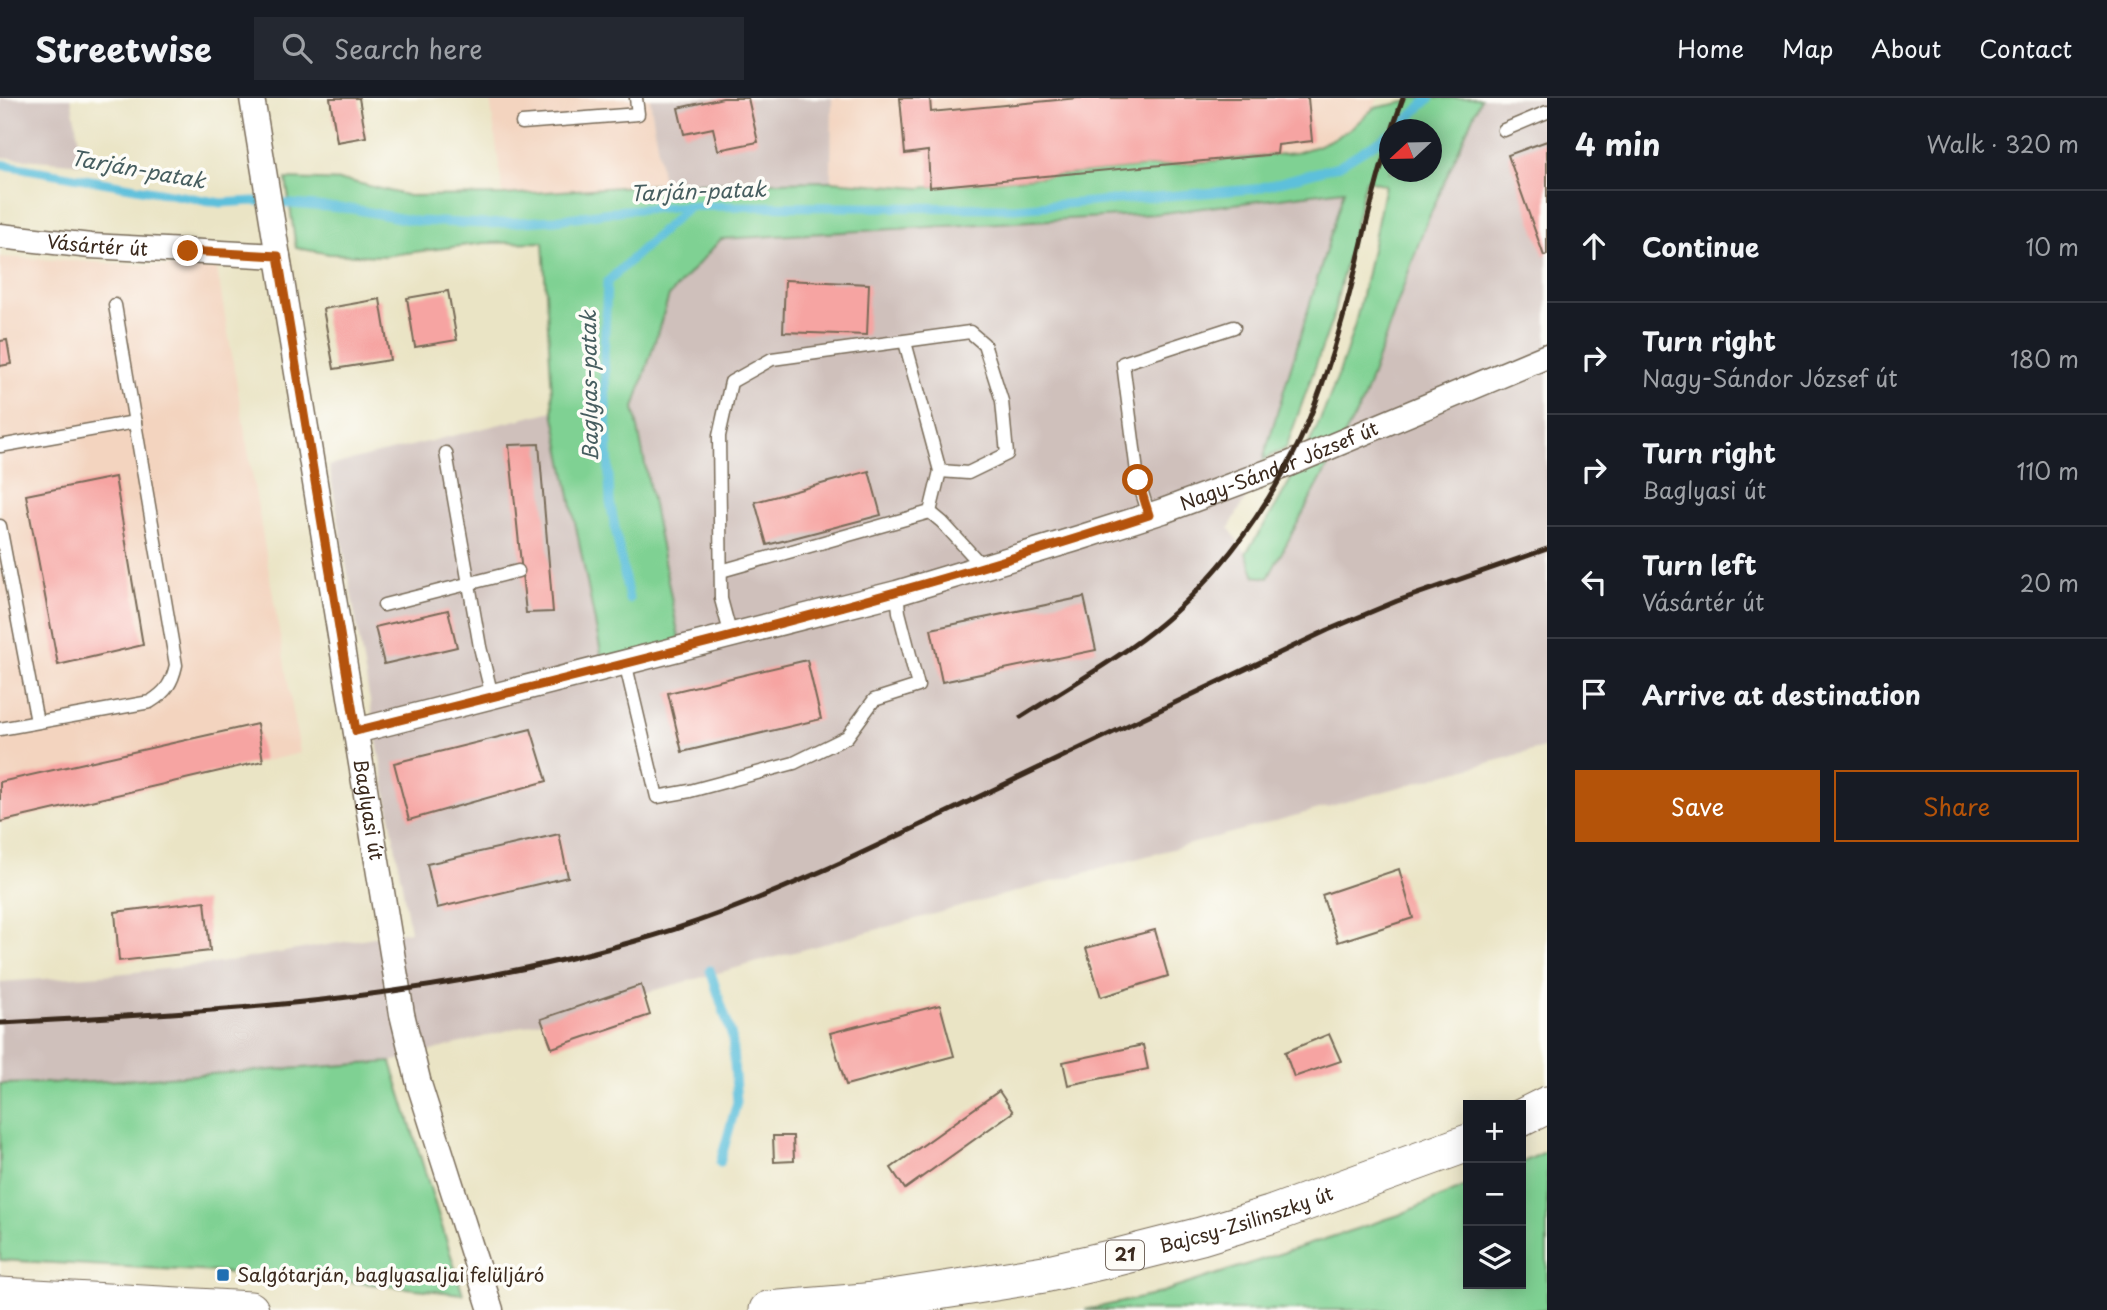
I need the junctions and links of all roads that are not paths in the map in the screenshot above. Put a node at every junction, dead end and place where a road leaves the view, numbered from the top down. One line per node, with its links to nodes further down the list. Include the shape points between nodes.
1 (252, 98): 7 (street, Baglyasi út)
2 (636, 98): 4 (lane, via 638,114)
3 (1547, 112): 5 (lane)
4 (522, 123)
5 (1504, 130)
6 (0, 236): 7 (street, Vásártér út, via 91,246)
7 (277, 252): 30 (street, Baglyasi út)
8 (115, 304): 12 (lane)
9 (1234, 327): 17 (lane, via 1123,363 1138,480)
10 (905, 342): 15 (lane); 15 (lane, via 970,332 984,344 1002,401 1007,454 968,474); 21 (lane, via 772,359 731,382 719,436)
11 (1547, 356): 17 (street, Nagy-Sándor József út, via 1289,464)
12 (135, 422): 13 (lane); 28 (lane, via 176,665 174,676 162,695 150,702)
13 (0, 446)
14 (446, 453): 22 (lane)
15 (940, 471): 16 (lane)
16 (930, 512): 19 (lane); 21 (lane)
17 (1149, 515): 19 (street, Nagy-Sándor József út)
18 (0, 526): 28 (lane)
19 (984, 568): 23 (street, Nagy-Sándor József út)
20 (517, 571): 22 (lane)
21 (721, 571): 25 (lane)
22 (469, 584): 24 (lane); 27 (lane)
23 (897, 593): 25 (street, Nagy-Sándor József út); 26 (lane, via 918,686 874,699 847,737 794,763 690,791 657,797)
24 (384, 606)
25 (731, 636): 26 (street, Nagy-Sándor József út)
26 (625, 662): 27 (street, Nagy-Sándor József út)
27 (492, 696): 30 (street, Nagy-Sándor József út)
28 (37, 723): 29 (lane)
29 (0, 729)
30 (356, 731): 35 (street, Baglyasi út, via 408,1040)
31 (1547, 1105): 32 (main road)
32 (1526, 1116)
33 (1463, 1145): 37 (main road, Bajcsy-Zsilinszky út / 21, via 1270,1215 1118,1257 951,1289)
34 (0, 1296): 36 (main road)
35 (490, 1308)
36 (250, 1310)
37 (768, 1310)

